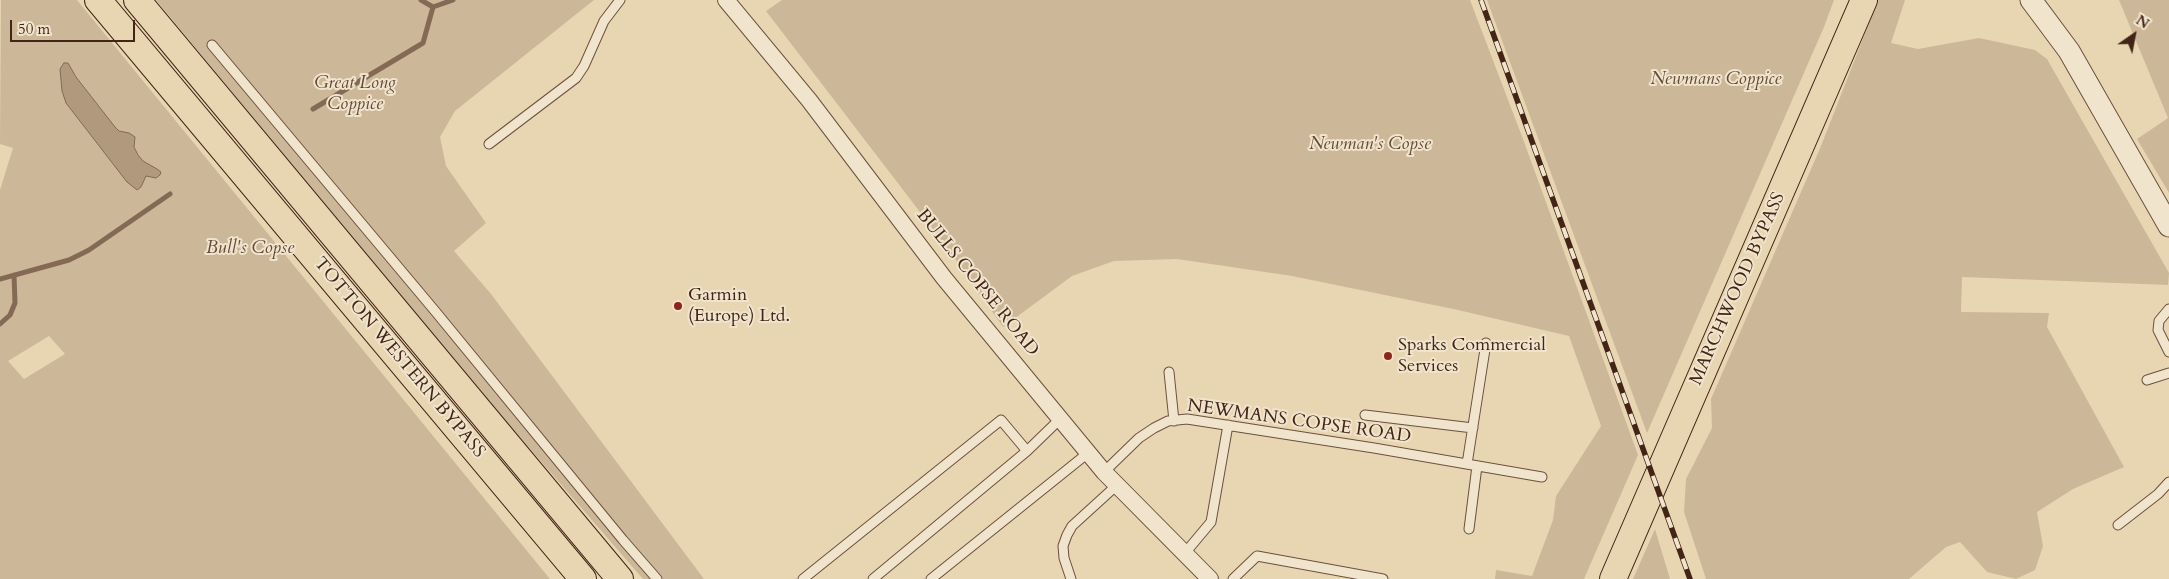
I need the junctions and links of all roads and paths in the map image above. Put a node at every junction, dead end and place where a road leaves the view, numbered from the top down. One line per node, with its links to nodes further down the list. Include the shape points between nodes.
1 (98, 0): 32 (main road, TOTTON WESTERN BYPASS)
2 (137, 0): 33 (main road, TOTTON WESTERN BYPASS)
3 (620, 0): 8 (lane, via 604,21 576,78)
4 (726, 0): 17 (street, BULLS COPSE ROAD, via 809,100 944,278)
5 (1864, 0): 42 (main road, MARCHWOOD BYPASS)
6 (2031, 0): 9 (street, via 2069,50)
7 (212, 45): 34 (lane)
8 (489, 144)
9 (2169, 226)
10 (2169, 309): 12 (lane, via 2159,321 2158,330)
11 (1486, 343): 20 (lane)
12 (2169, 352)
13 (1169, 372): 18 (lane)
14 (2169, 373): 15 (lane)
15 (2147, 380)
16 (1364, 415): 20 (lane)
17 (1060, 419): 21 (lane); 22 (street, BULLS COPSE ROAD)
18 (1174, 421): 19 (lane, NEWMANS COPSE ROAD, via 1187,419); 25 (lane, NEWMANS COPSE ROAD, via 1139,438)
19 (1228, 425): 23 (lane, NEWMANS COPSE ROAD); 31 (lane, via 1213,517 1209,526)
20 (1473, 428): 23 (lane)
21 (1027, 451): 35 (lane, via 1001,420); 36 (lane)
22 (1088, 453): 25 (street, BULLS COPSE ROAD); 37 (lane)
23 (1467, 464): 24 (lane, NEWMANS COPSE ROAD)
24 (1477, 466): 26 (lane, NEWMANS COPSE ROAD); 30 (lane)
25 (1104, 472): 28 (street, BULLS COPSE ROAD)
26 (1542, 477)
27 (2169, 482): 29 (lane)
28 (1117, 485): 31 (street, BULLS COPSE ROAD); 38 (lane, via 1072,526 1067,535 1063,546 1064,558)
29 (2118, 525)
30 (1469, 529)
31 (1184, 553): 39 (street, BULLS COPSE ROAD)
32 (583, 579)
33 (620, 579)
34 (657, 579)
35 (803, 579)
36 (873, 579)
37 (931, 579)
38 (1071, 579)
39 (1210, 579)
40 (1233, 579): 41 (lane, via 1257,556)
41 (1383, 579)
42 (1613, 579)

